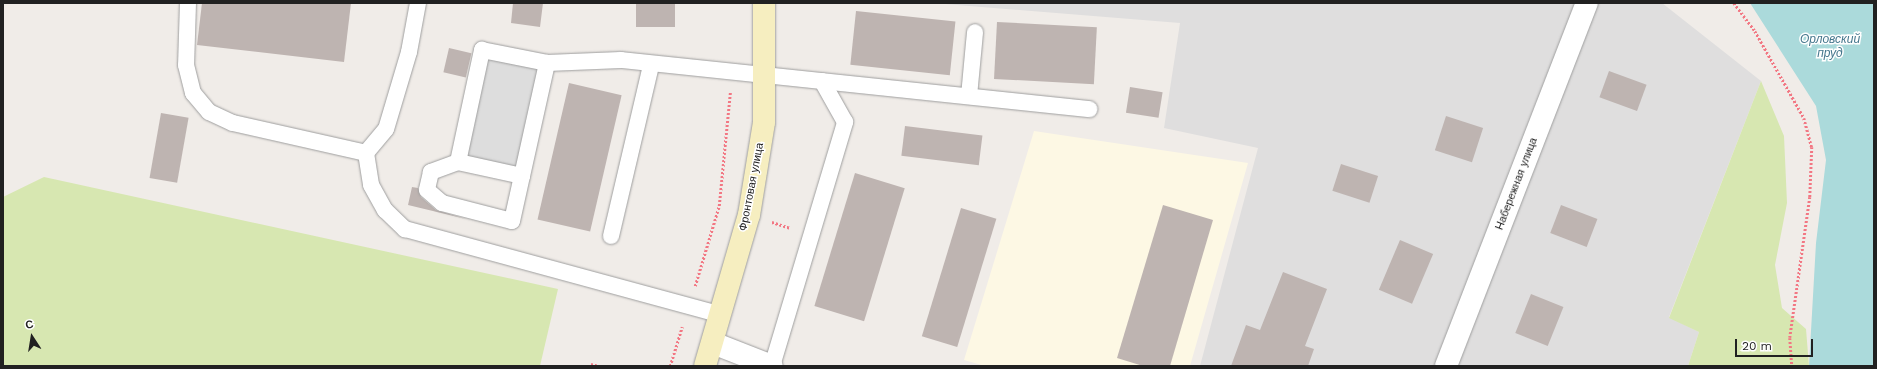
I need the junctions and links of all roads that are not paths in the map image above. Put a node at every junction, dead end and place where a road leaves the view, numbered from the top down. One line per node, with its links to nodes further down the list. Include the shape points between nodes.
1 (188, 3): 12 (lane, via 186,65 193,93 209,112 233,123)
2 (418, 3): 12 (lane, via 409,52 386,129)
3 (764, 3): 8 (main road, Фронтовая улица)
4 (1587, 3): 20 (street, Набережная улица)
5 (975, 32): 10 (lane)
6 (547, 63): 7 (lane, via 621,60); 13 (lane, via 482,50); 14 (lane)
7 (650, 65): 8 (lane); 15 (lane)
8 (766, 73): 9 (lane); 16 (main road, Фронтовая улица, via 764,122 749,215)
9 (822, 81): 10 (lane); 19 (lane, via 845,122)
10 (969, 96): 11 (lane)
11 (1089, 109)
12 (366, 153): 16 (lane, via 371,185 385,210 405,229)
13 (458, 162): 14 (lane); 14 (lane, via 431,172 427,190 442,203 512,221)
14 (522, 176)
15 (611, 236)
16 (721, 315): 17 (main road, Фронтовая улица)
17 (713, 343): 18 (main road, Фронтовая улица); 19 (street)
18 (705, 366)
19 (772, 366)
20 (1446, 366)

